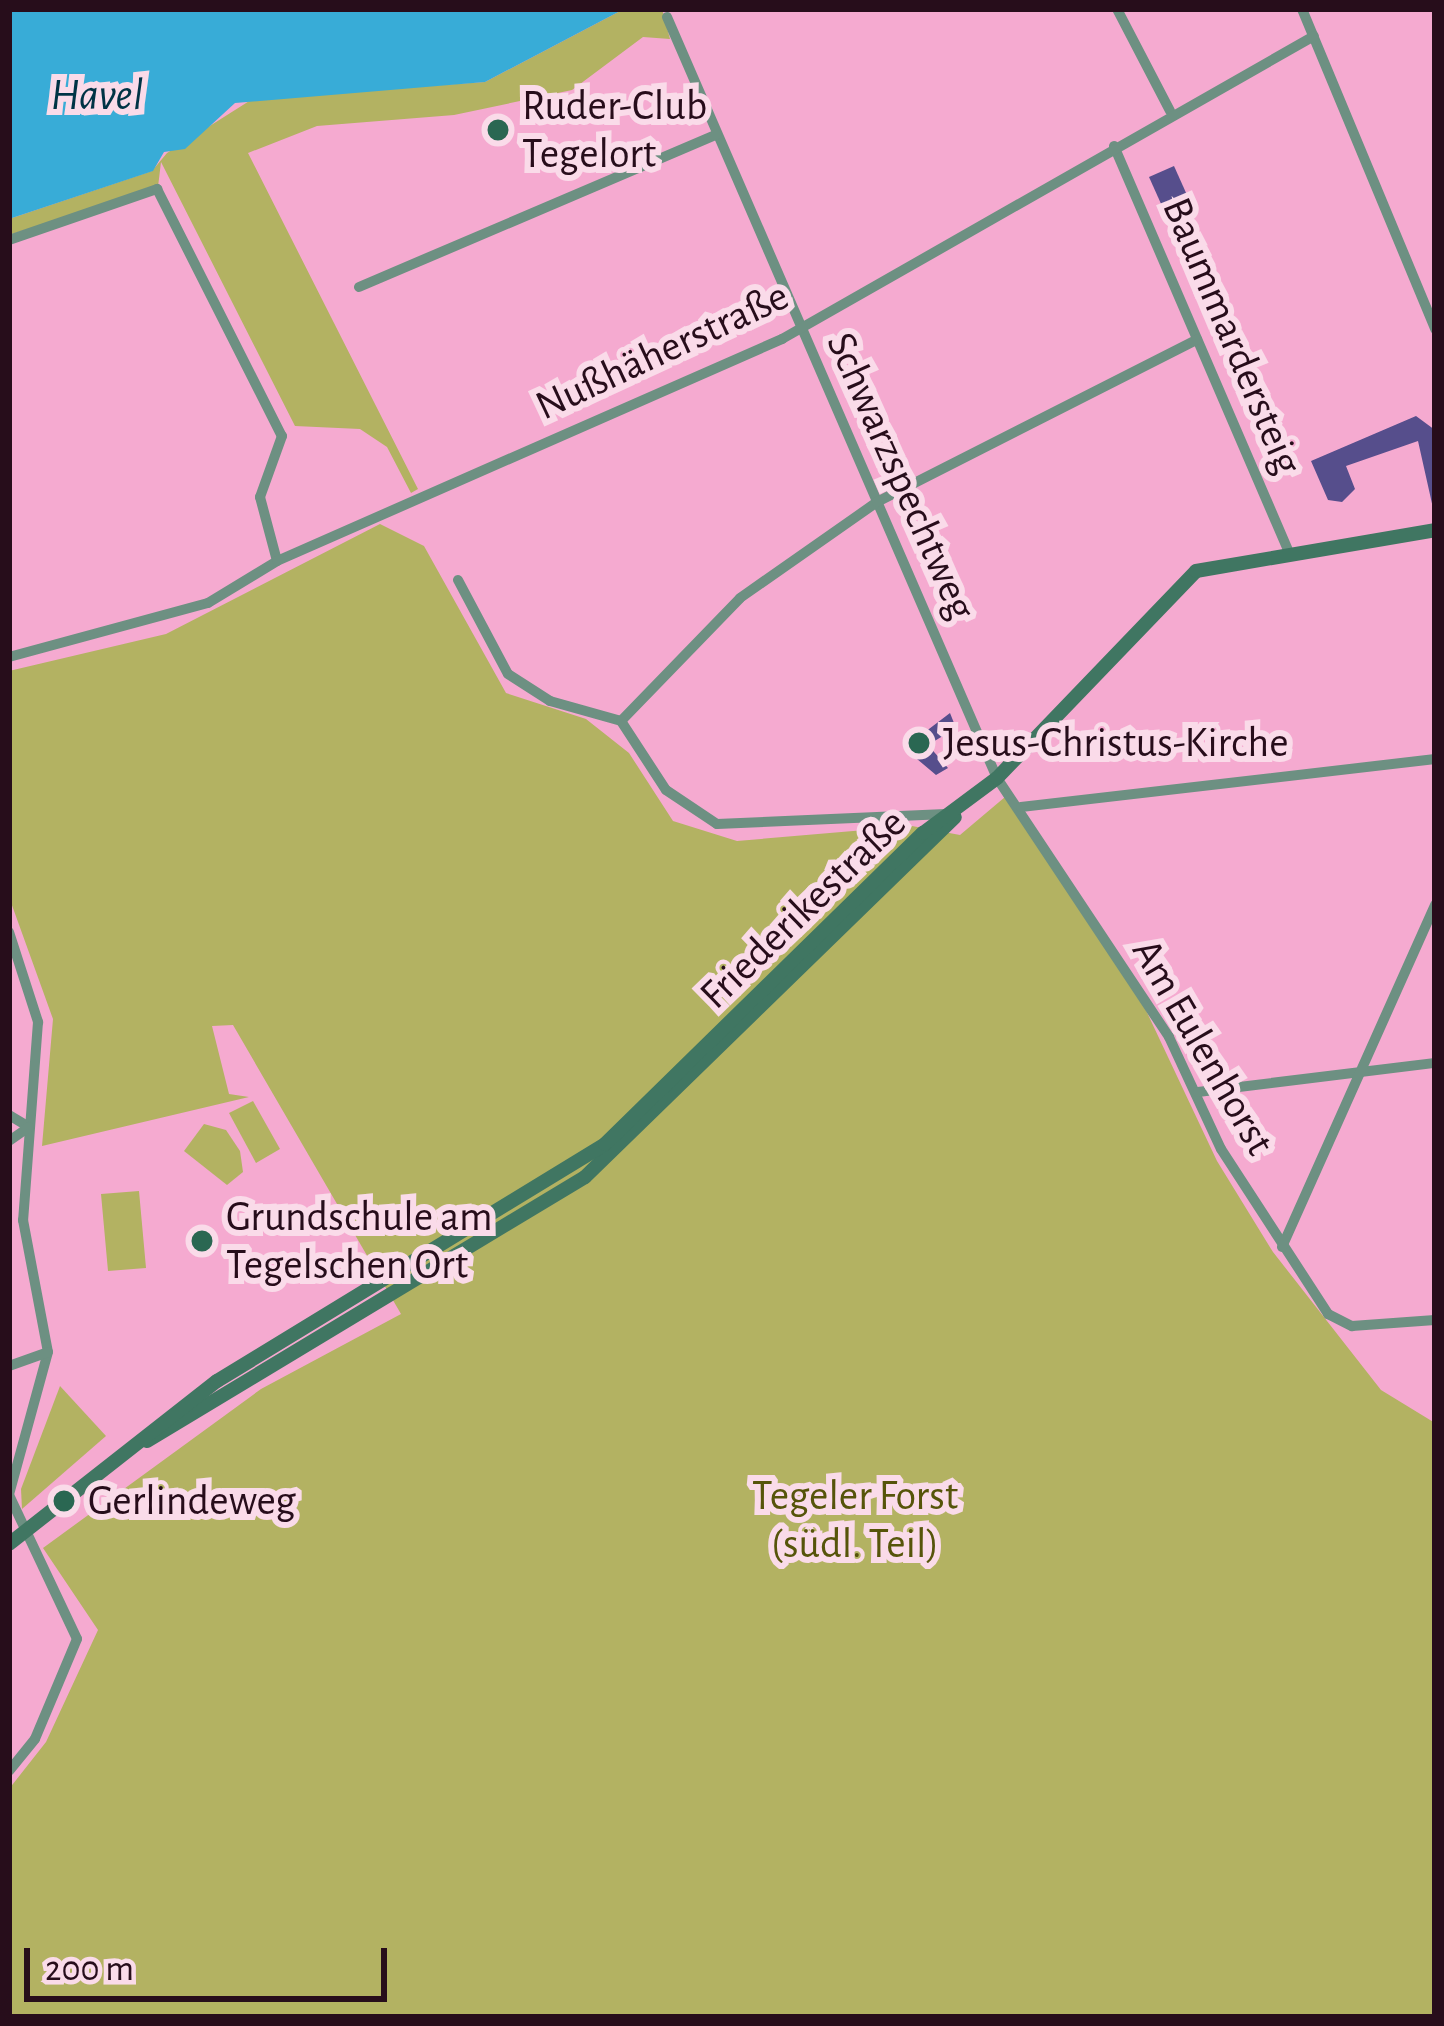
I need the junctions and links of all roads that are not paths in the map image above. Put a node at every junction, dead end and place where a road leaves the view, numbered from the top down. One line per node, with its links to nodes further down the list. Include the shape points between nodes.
1 (1118, 9): 5 (street)
2 (1302, 9): 4 (street)
3 (668, 17): 6 (street, Schwarzspechtweg)
4 (1314, 36): 5 (street, Nußhäherstraße); 11 (street)
5 (1170, 111): 7 (street, Nußhäherstraße)
6 (717, 134): 9 (street); 10 (street, Schwarzspechtweg)
7 (1114, 146): 10 (street, Nußhäherstraße); 12 (street, Baummardersteig)
8 (9, 240): 16 (street, via 158,189 282,436 259,510)
9 (359, 286)
10 (800, 327): 13 (street, Schwarzspechtweg); 16 (street, Nußhäherstraße)
11 (1435, 329)
12 (1197, 340): 13 (street); 15 (street, Baummardersteig)
13 (877, 502): 19 (street, via 740,598); 21 (street, Schwarzspechtweg)
14 (1435, 530): 15 (street, Friederikestraße)
15 (1289, 553): 21 (street, Friederikestraße, via 1196,572)
16 (277, 561): 18 (street, Nußhäherstraße, via 165,620)
17 (458, 580): 19 (street, via 508,674 550,701)
18 (9, 658)
19 (621, 721): 23 (street, via 666,790 728,827)
20 (1435, 759): 22 (street)
21 (998, 778): 22 (street, Am Eulenhorst); 23 (street, Friederikestraße)
22 (1022, 807): 28 (street, Am Eulenhorst)
23 (958, 812): 36 (street, Friederikestraße, via 932,849 585,1177 122,1455)
24 (1435, 905): 27 (street)
25 (9, 932): 30 (street, via 38,1022)
26 (1435, 1063): 27 (street)
27 (1359, 1071): 28 (street); 32 (street)
28 (1198, 1092): 32 (street, Am Eulenhorst)
29 (9, 1114): 30 (street)
30 (29, 1127): 31 (street); 34 (street, via 23,1220)
31 (9, 1141)
32 (1282, 1246): 33 (street, Am Eulenhorst, via 1328,1314 1369,1324)
33 (1435, 1320)
34 (48, 1352): 35 (street); 36 (street, via 11,1470)
35 (9, 1366)
36 (16, 1540): 37 (street, via 77,1640 34,1739)
37 (9, 1771)

